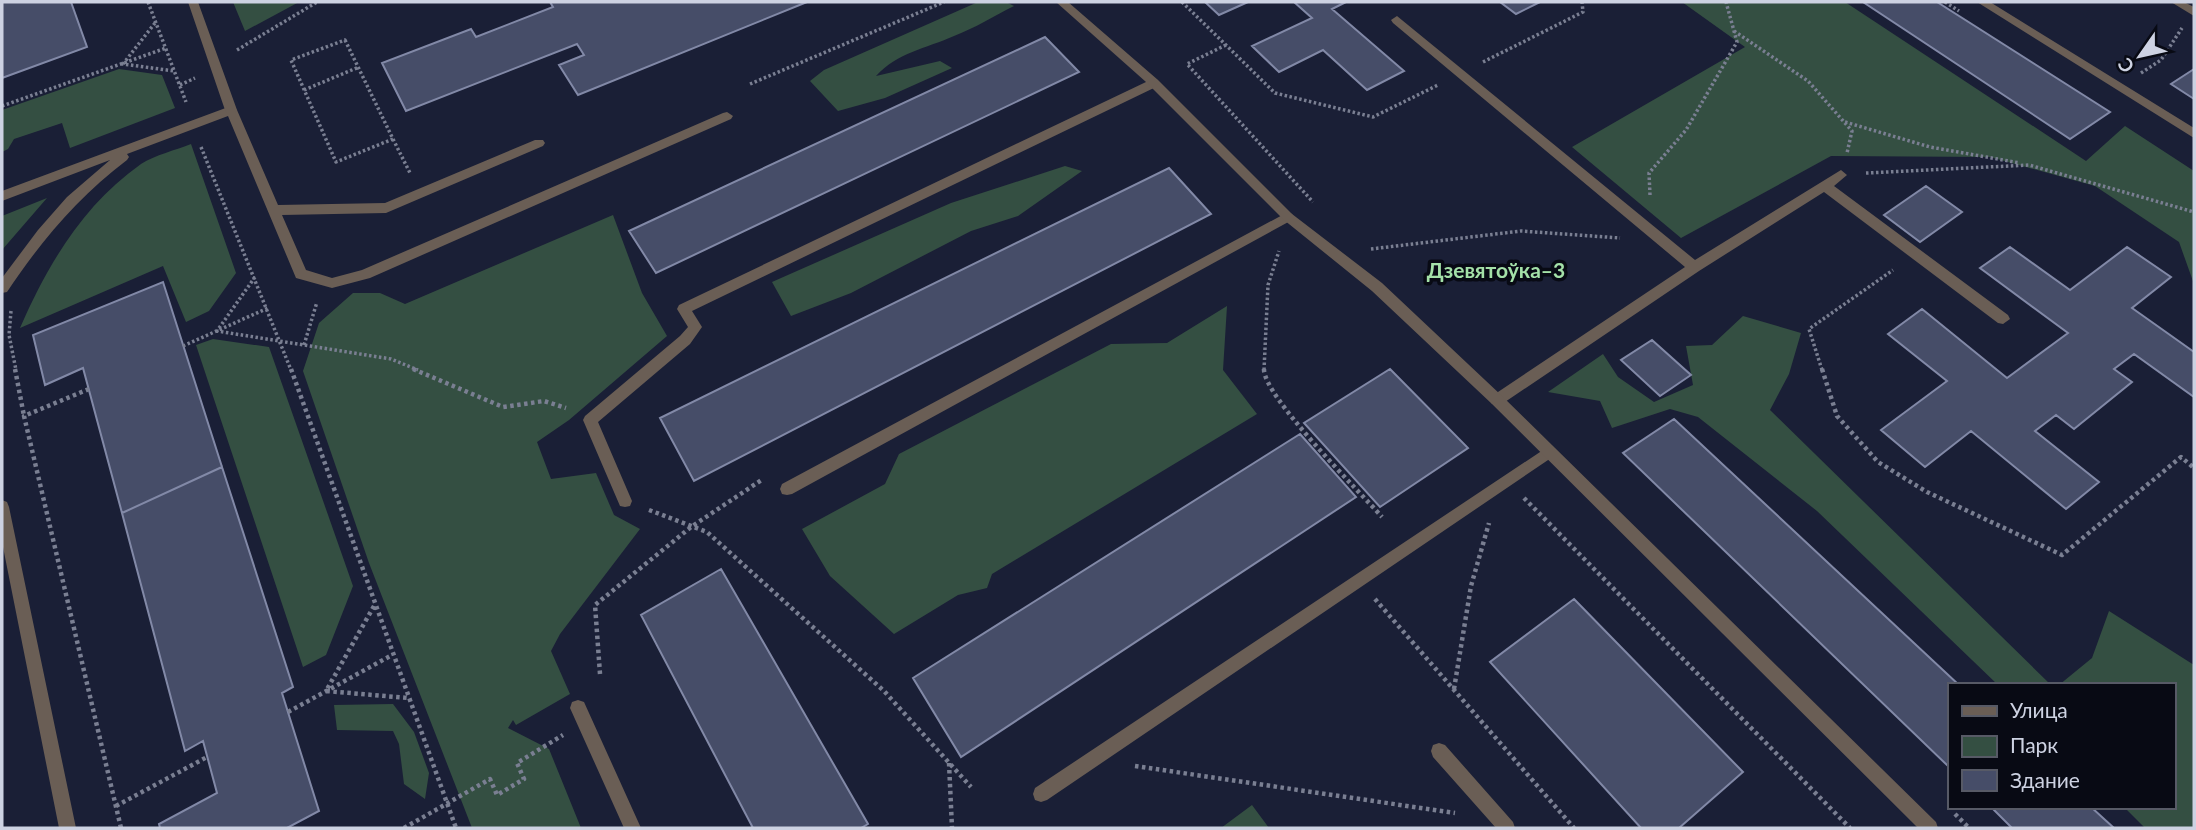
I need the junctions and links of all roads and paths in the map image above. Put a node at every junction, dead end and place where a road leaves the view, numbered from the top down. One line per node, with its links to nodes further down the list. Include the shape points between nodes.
1 (148, 2): 15 (path)
2 (192, 2): 29 (street)
3 (317, 2): 19 (path)
4 (924, 2): 12 (path)
5 (944, 2): 12 (path)
6 (1061, 2): 24 (street)
7 (1182, 2): 17 (path)
8 (1582, 2): 23 (path, via 1583,12)
9 (1726, 2): 16 (path)
10 (1982, 2): 26 (street)
11 (2176, 2): 13 (street)
12 (930, 8): 25 (path)
13 (2194, 12): 26 (path, via 2161,60)
14 (1397, 20): 23 (street)
15 (156, 22): 18 (path); 20 (path)
16 (1734, 31): 31 (path, via 1808,81); 46 (path, via 1737,42 1686,130 1649,173)
17 (1226, 45): 23 (path, via 1275,93 1373,117); 43 (path, via 1187,64)
18 (166, 48): 20 (path); 22 (path)
19 (230, 55)
20 (122, 64): 22 (path); 28 (path)
21 (359, 67): 27 (path); 27 (path, via 345,40 291,60); 34 (path)
22 (174, 71): 32 (path)
23 (1460, 74): 46 (street)
24 (1154, 83): 45 (street); 70 (street, via 684,309 695,327 685,340 590,420)
25 (750, 84)
26 (2121, 88): 33 (street)
27 (304, 90): 34 (path, via 336,162)
28 (2, 106)
29 (231, 110): 32 (street); 42 (street)
30 (727, 116): 52 (street, via 365,274)
31 (1844, 121): 37 (path, via 1930,147); 38 (path, via 1852,131)
32 (196, 131): 36 (street); 51 (path)
33 (2194, 134)
34 (394, 139): 40 (path)
35 (539, 143): 40 (street)
36 (138, 146): 41 (street); 53 (street, via 97,175 65,206)
37 (2029, 165): 38 (path); 44 (path)
38 (1841, 175): 39 (street)
39 (1824, 185): 49 (street); 50 (street)
40 (420, 193): 42 (street, via 386,208)
41 (2, 196)
42 (273, 210): 52 (street, via 300,274)
43 (1321, 212)
44 (2194, 212)
45 (1288, 217): 62 (street, via 1377,287); 69 (street)
46 (1650, 232): 48 (path, via 1648,241 1521,231); 50 (street)
47 (1283, 239): 72 (path, via 1268,285 1264,376 1284,408)
48 (1362, 250)
49 (1916, 254): 56 (street); 66 (path, via 1810,329 1837,416 1878,462 1927,492 2062,555 2181,457)
50 (1694, 267): 62 (street)
51 (255, 277): 55 (path); 57 (path)
52 (324, 281): 59 (path)
53 (2, 288)
54 (12, 308): 64 (path, via 9,334)
55 (268, 308): 57 (path); 58 (path)
56 (2004, 319)
57 (217, 331): 58 (path); 60 (path)
58 (281, 342): 59 (path); 74 (path)
59 (304, 345): 63 (path, via 391,359 503,407 544,401)
60 (183, 346)
61 (89, 389): 64 (path)
62 (1497, 400): 65 (street)
63 (577, 411)
64 (24, 416): 91 (path)
65 (1549, 452): 68 (street); 101 (street)
66 (2194, 468)
67 (775, 472): 73 (path)
68 (1504, 482): 78 (path, via 1471,586); 86 (street); 100 (path)
69 (787, 489)
70 (625, 501): 73 (path)
71 (2, 507): 93 (street)
72 (1382, 517)
73 (691, 527): 77 (path, via 595,605); 87 (path, via 707,532 884,691)
74 (374, 605): 76 (path); 79 (path)
75 (1391, 618): 78 (path)
76 (392, 655): 79 (path); 80 (path)
77 (600, 674)
78 (1454, 690): 99 (path)
79 (327, 691): 80 (path); 82 (path)
80 (408, 698): 90 (path)
81 (578, 708): 97 (street)
82 (288, 712)
83 (538, 750): 90 (path, via 517,762 524,779 497,795 491,779)
84 (1438, 751): 92 (street)
85 (207, 757): 91 (path)
86 (1093, 760): 89 (street); 92 (path)
87 (949, 762): 88 (path); 98 (path)
88 (971, 787)
89 (1041, 793)
90 (446, 804): 95 (path); 96 (path)
91 (117, 806): 94 (path)
92 (1503, 824)
93 (68, 828)
94 (121, 828)
95 (404, 828)
96 (456, 828)
97 (633, 828)
98 (952, 828)
99 (1574, 828)
100 (1850, 828)
101 (1930, 828)

